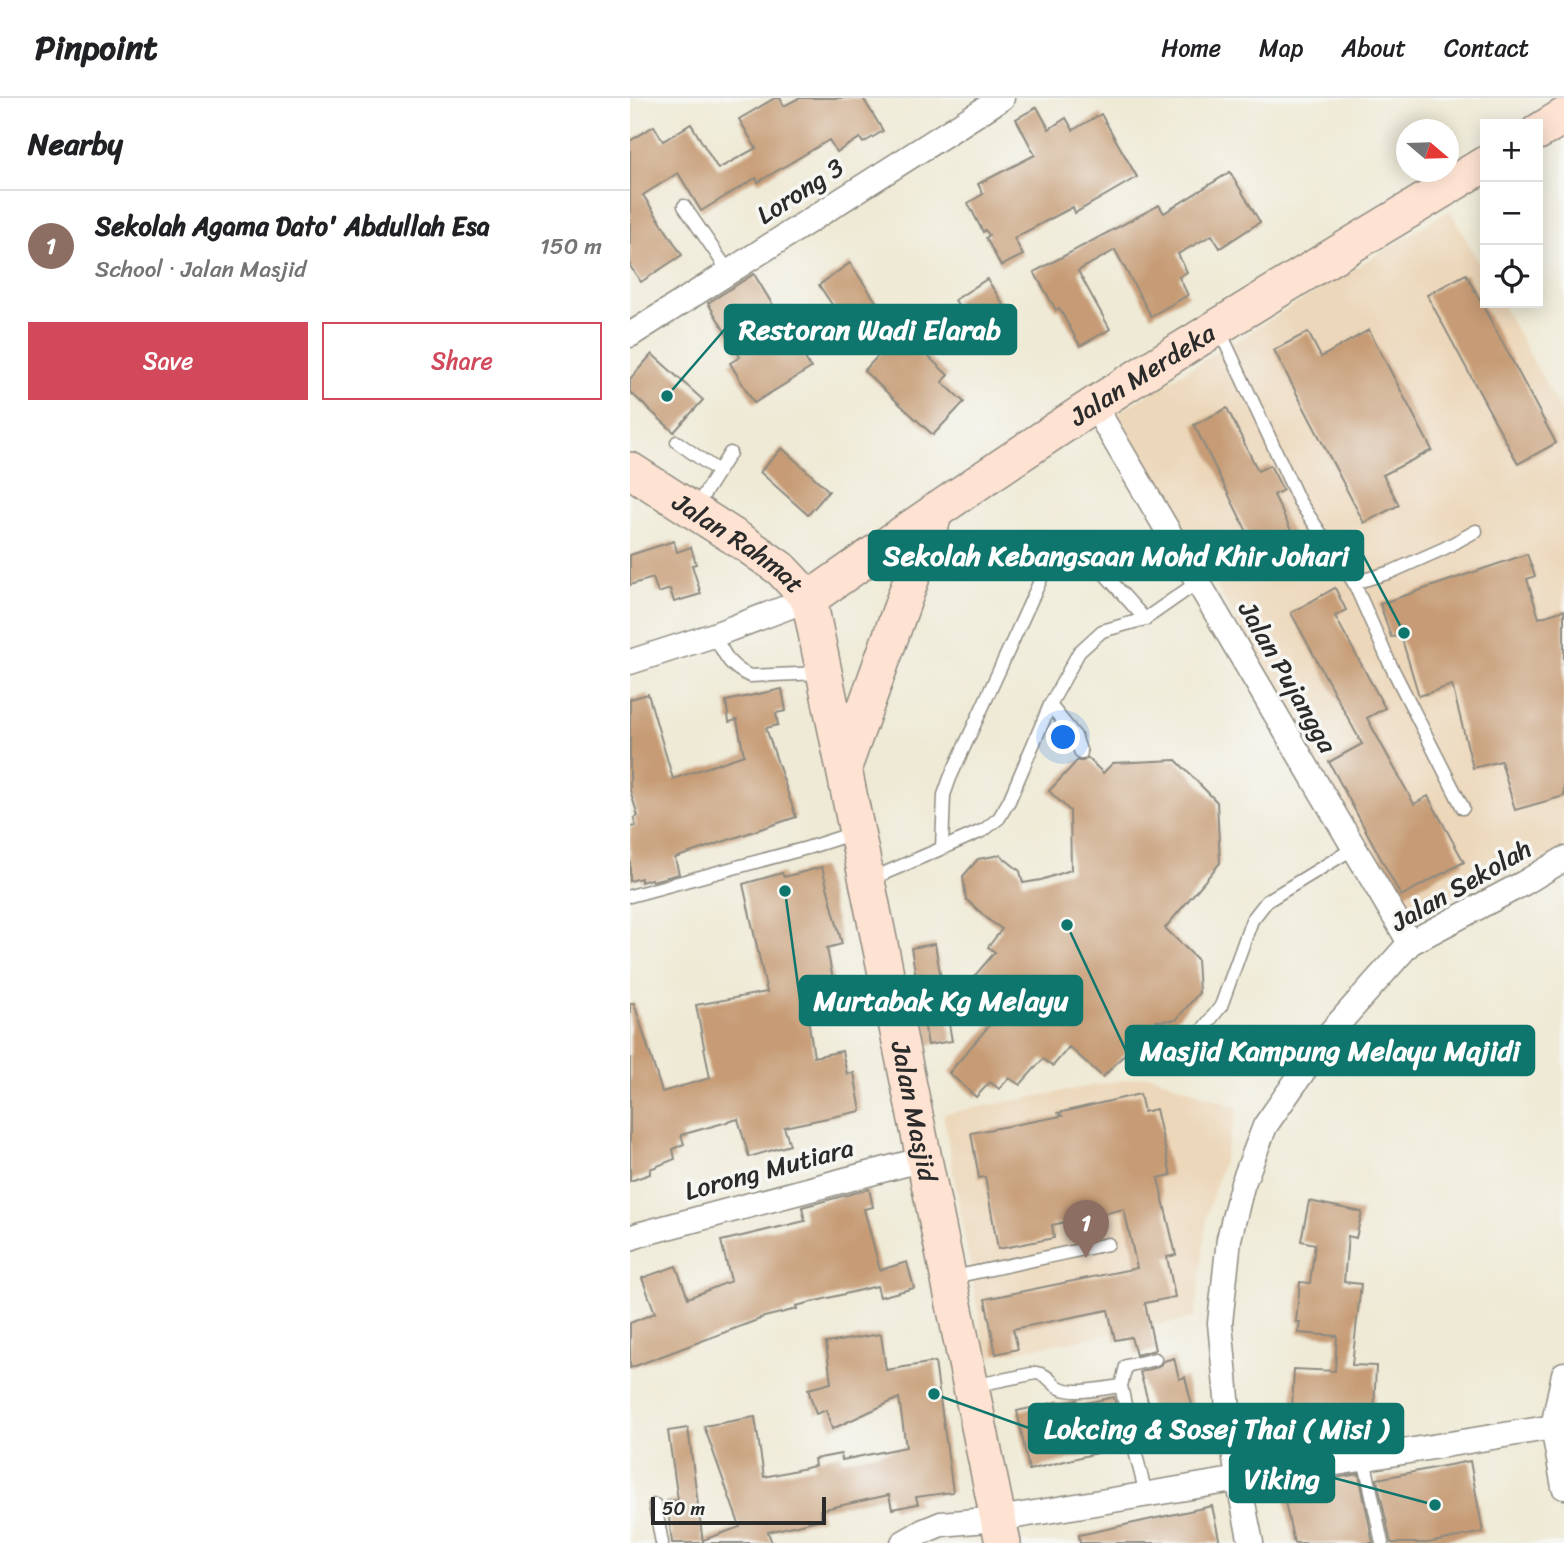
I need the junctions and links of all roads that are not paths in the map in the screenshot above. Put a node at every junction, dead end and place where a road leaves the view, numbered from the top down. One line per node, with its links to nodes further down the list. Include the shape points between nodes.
1 (1002, 98): 6 (street, Lorong 3)
2 (1564, 116): 3 (main road)
3 (1543, 129)
4 (1480, 167): 7 (main road, Jalan Merdeka)
5 (684, 206): 6 (lane)
6 (729, 272): 8 (street, Lorong 3)
7 (1218, 327): 9 (main road, Jalan Merdeka); 18 (lane, via 1299,501)
8 (630, 335)
9 (1094, 405): 14 (main road, Jalan Merdeka); 17 (street, Jalan Pujangga)
10 (677, 442): 13 (lane)
11 (730, 453): 13 (lane)
12 (630, 470): 15 (main road, Jalan Rahmat)
13 (718, 471): 15 (lane)
14 (936, 510): 19 (main road, Jalan Merdeka); 26 (main road)
15 (694, 511): 19 (main road, Jalan Rahmat, via 781,569)
16 (1476, 531): 18 (lane, via 1391,572)
17 (1198, 582): 20 (lane); 30 (street, Jalan Pujangga)
18 (1354, 583): 27 (lane)
19 (809, 598): 21 (street); 23 (main road, Jalan Masjid)
20 (1145, 619): 24 (lane, via 1102,631 1079,652); 29 (lane, via 1085,552 1060,549 1051,557 950,778 944,795)
21 (714, 635): 22 (street); 23 (lane, via 729,662 750,676)
22 (630, 662)
23 (825, 673): 26 (main road, Jalan Masjid)
24 (1050, 705): 25 (lane, via 1075,736); 29 (lane, via 999,818 984,830)
25 (1081, 753)
26 (844, 767): 28 (main road, Jalan Masjid)
27 (1463, 808)
28 (857, 832): 32 (main road, Jalan Masjid); 33 (lane)
29 (942, 848): 32 (lane)
30 (1354, 848): 34 (street, Jalan Pujangga); 35 (lane, via 1267,901 1252,920 1221,1006)
31 (1564, 859): 34 (street, Jalan Sekolah)
32 (867, 881): 36 (main road, Jalan Masjid)
33 (630, 896)
34 (1410, 943): 46 (street, Jalan Sekolah, via 1330,1033 1265,1126 1242,1186 1229,1239 1220,1323)
35 (1203, 1029)
36 (924, 1159): 37 (street, Lorong Mutiara); 39 (main road, Jalan Masjid)
37 (630, 1238)
38 (1108, 1244): 39 (lane)
39 (949, 1278): 42 (main road, Jalan Masjid)
40 (1155, 1359): 43 (lane, via 1126,1366)
41 (1564, 1374): 44 (street)
42 (971, 1386): 43 (lane, via 1036,1374 1045,1374 1059,1388 1076,1391); 50 (main road, Jalan Masjid)
43 (1121, 1386): 48 (lane)
44 (1553, 1427): 45 (street); 47 (street)
45 (1364, 1458): 46 (street); 54 (lane)
46 (1238, 1479): 48 (street); 53 (street, Jalan Sekolah)
47 (1564, 1487)
48 (1146, 1494): 50 (street)
49 (655, 1505): 51 (lane)
50 (1001, 1531): 52 (street, via 941,1524)
51 (662, 1543)
52 (903, 1543)
53 (1251, 1543)
54 (1382, 1543)

